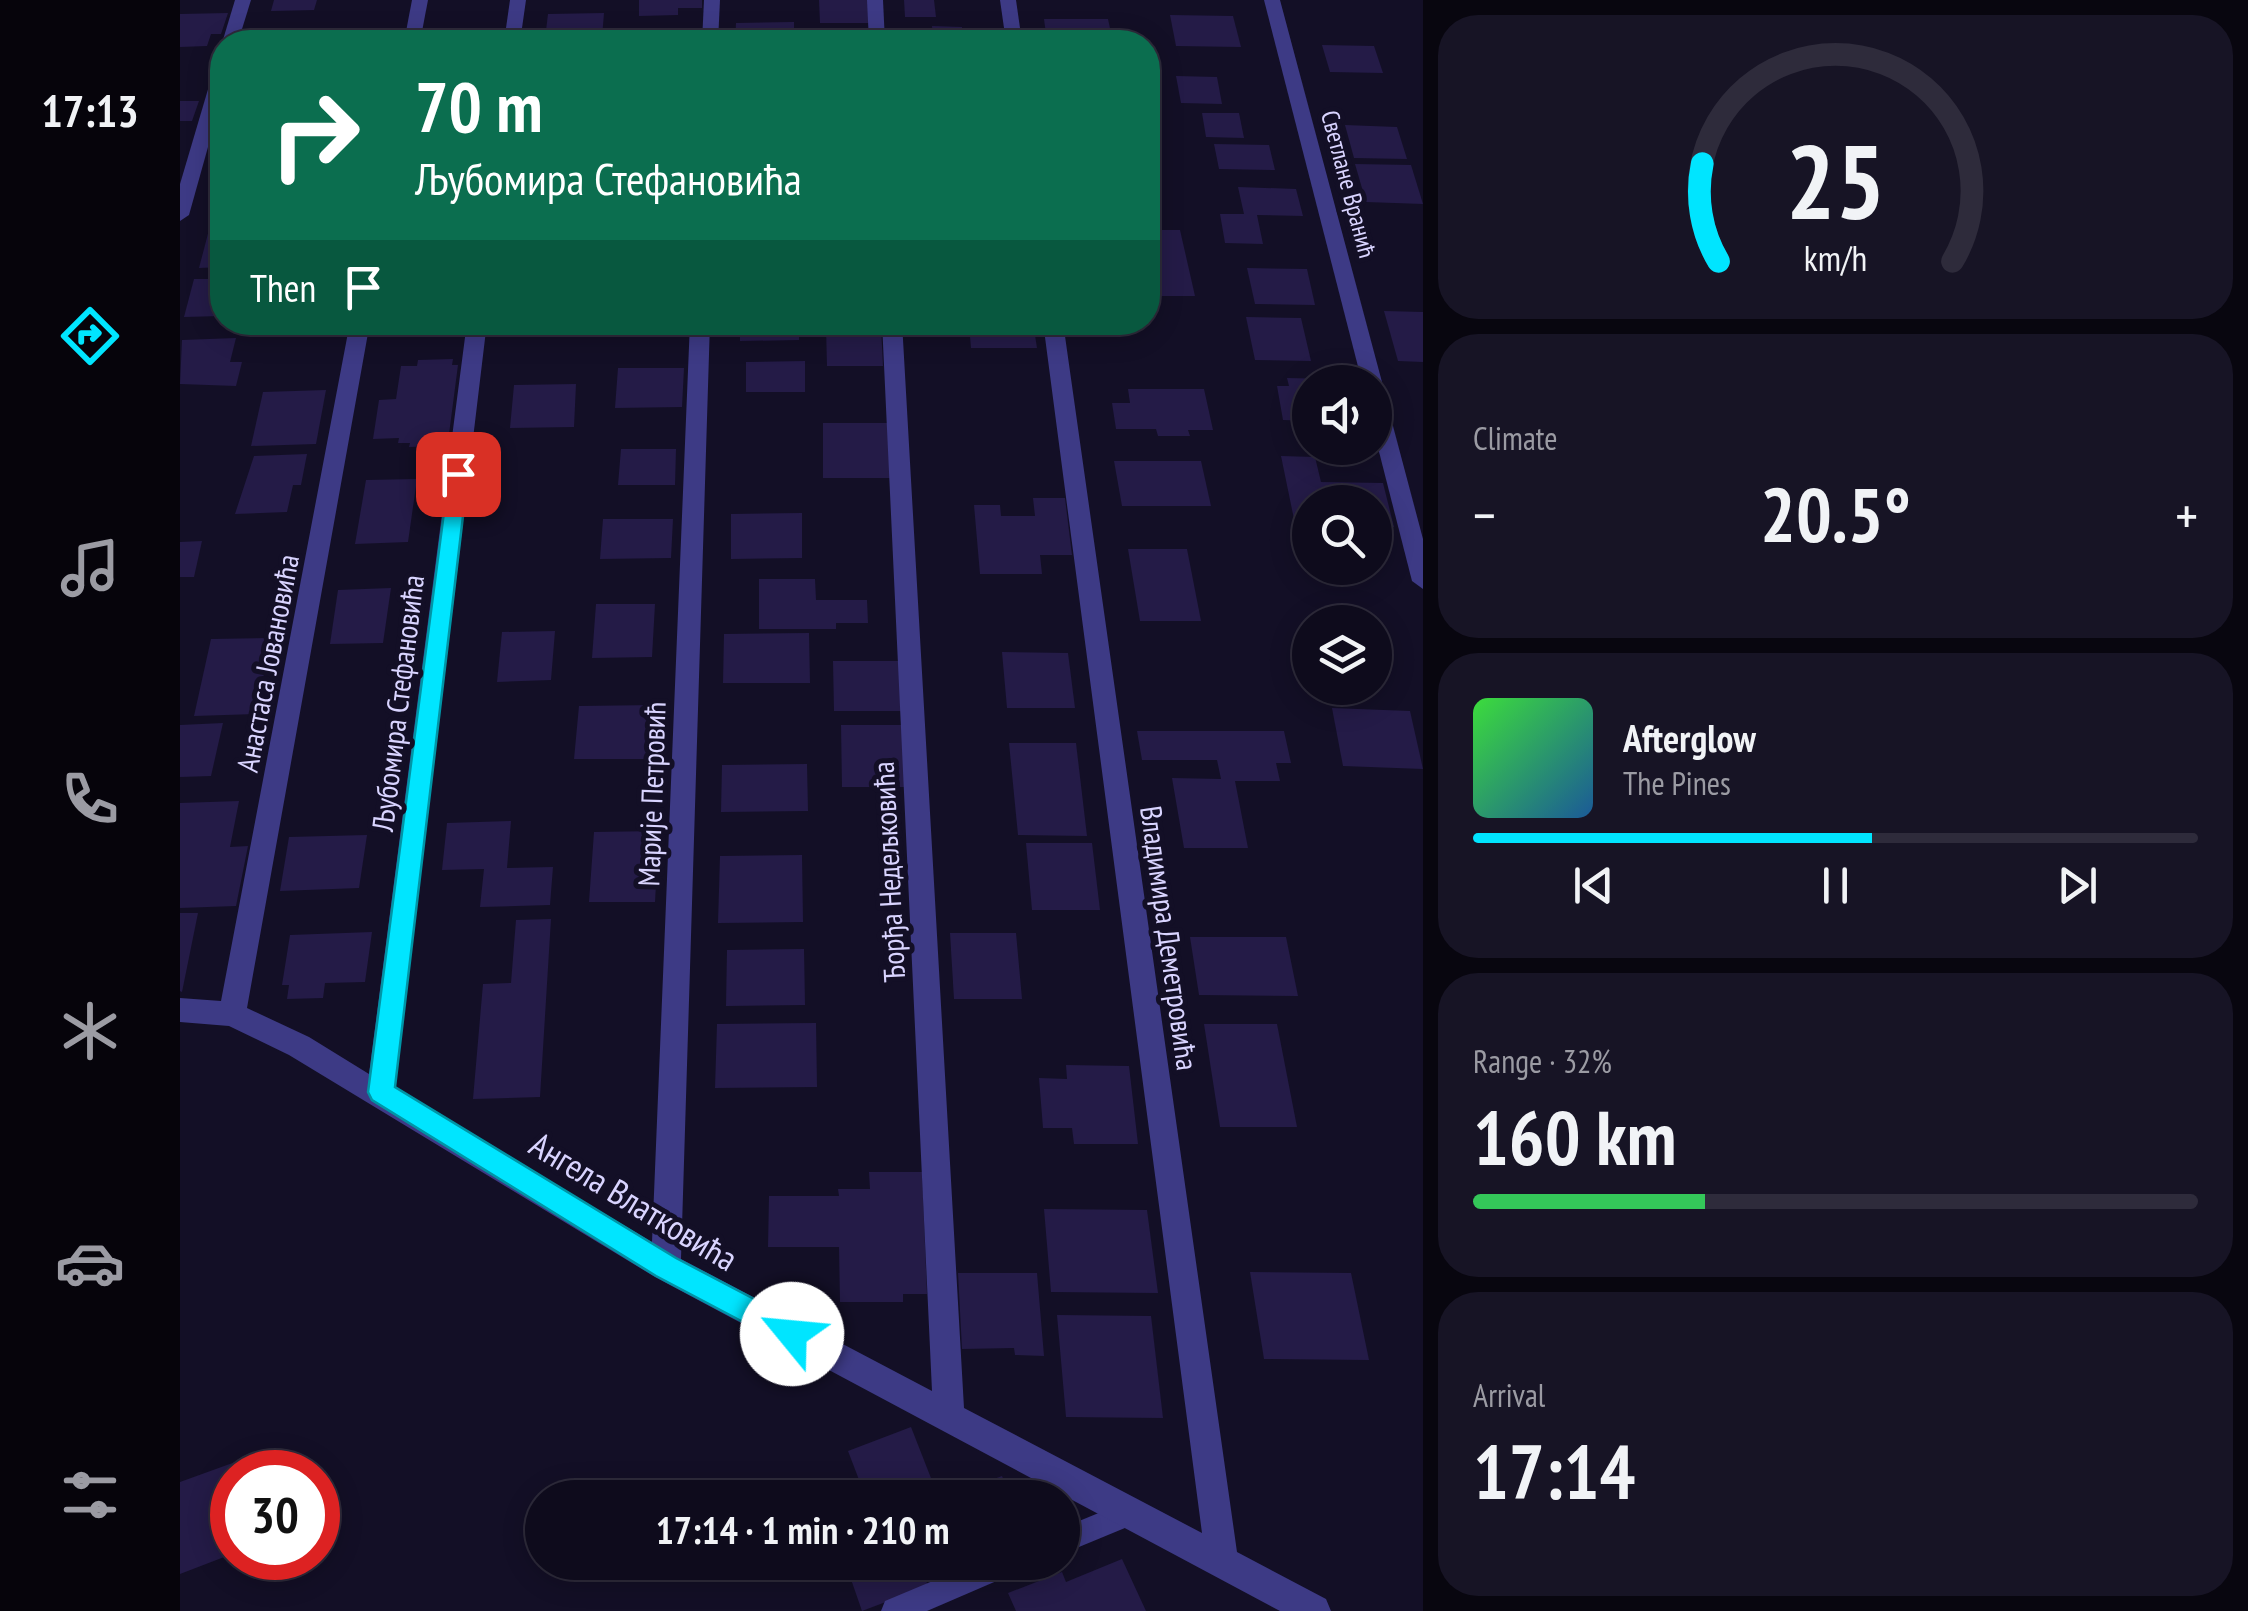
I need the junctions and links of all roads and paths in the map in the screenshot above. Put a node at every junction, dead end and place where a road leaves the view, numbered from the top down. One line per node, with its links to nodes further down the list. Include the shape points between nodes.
1 (242, 0): 8 (street)
2 (420, 0): 9 (street)
3 (518, 0): 10 (street)
4 (712, 0): 11 (street)
5 (875, 0): 12 (street)
6 (1008, 0): 13 (street)
7 (1272, 0): 21 (street, Светлане Вранић)
8 (233, 30)
9 (414, 30)
10 (514, 30)
11 (711, 30)
12 (877, 30)
13 (1012, 30)
14 (210, 110): 15 (street)
15 (180, 214)
16 (358, 335): 25 (street, Анастаса Јовановића)
17 (476, 335): 26 (street, Љубомира Стефановића)
18 (700, 335): 27 (street, Марије Петровић)
19 (893, 335): 28 (street, Ђорђа Недељковића)
20 (1055, 335): 31 (street, Владимира Деметровића)
21 (1368, 365)
22 (1392, 461): 23 (street)
23 (1423, 580)
24 (180, 1010): 25 (street, Ангела Влатковића)
25 (232, 1014): 26 (street, Ангела Влатковића)
26 (381, 1092): 27 (street, Ангела Влатковића)
27 (666, 1267): 28 (street, Ангела Влатковића)
28 (949, 1418): 29 (street, Ангела Влатковића)
29 (1128, 1514): 30 (lane); 31 (street, Ангела Влатковића)
30 (1080, 1534)
31 (1222, 1562): 34 (street, Ангела Влатковића)
32 (968, 1580): 33 (lane)
33 (895, 1611)
34 (1314, 1611)

